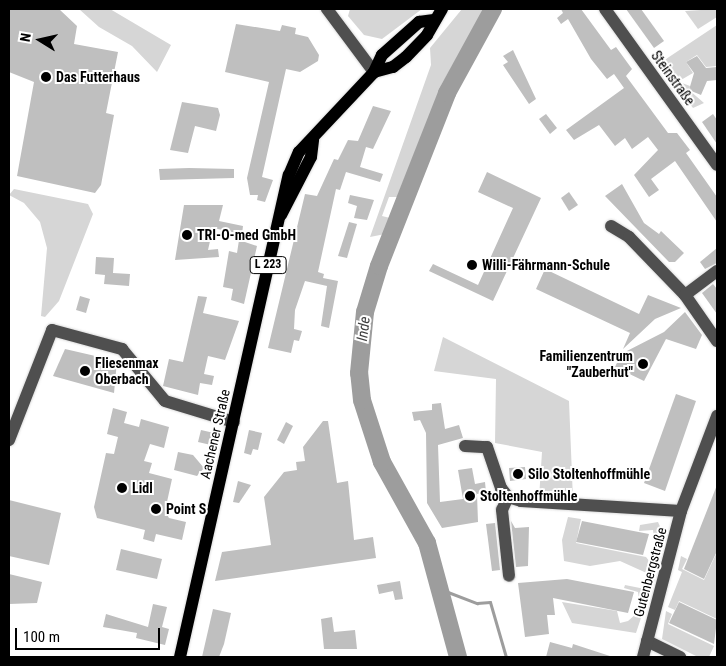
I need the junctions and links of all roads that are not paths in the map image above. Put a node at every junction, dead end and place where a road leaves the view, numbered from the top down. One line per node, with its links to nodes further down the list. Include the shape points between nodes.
1 (327, 9): 4 (street)
2 (442, 9): 4 (main road, L 223, via 434,20 419,22 382,56)
3 (605, 9): 5 (street, Steinstraße)
4 (374, 72): 11 (main road, Aachener Straße / L 223, via 299,152 282,194)
5 (717, 165)
6 (611, 226): 8 (street, via 629,237)
7 (717, 271): 8 (street)
8 (685, 295): 9 (street)
9 (717, 341)
10 (717, 416): 12 (street, Gutenbergstraße)
11 (234, 422): 13 (street, via 165,402 122,348 52,330); 19 (main road, Aachener Straße / L 223)
12 (713, 436): 16 (street, Gutenbergstraße)
13 (9, 440)
14 (465, 446): 15 (street, via 486,447)
15 (508, 497): 16 (street, Gutenbergstraße, via 538,502); 17 (street, via 502,510)
16 (681, 510): 18 (street, Gutenbergstraße)
17 (509, 576)
18 (648, 641): 20 (street, Gutenbergstraße); 21 (street)
19 (180, 657)
20 (643, 657)
21 (680, 657)

